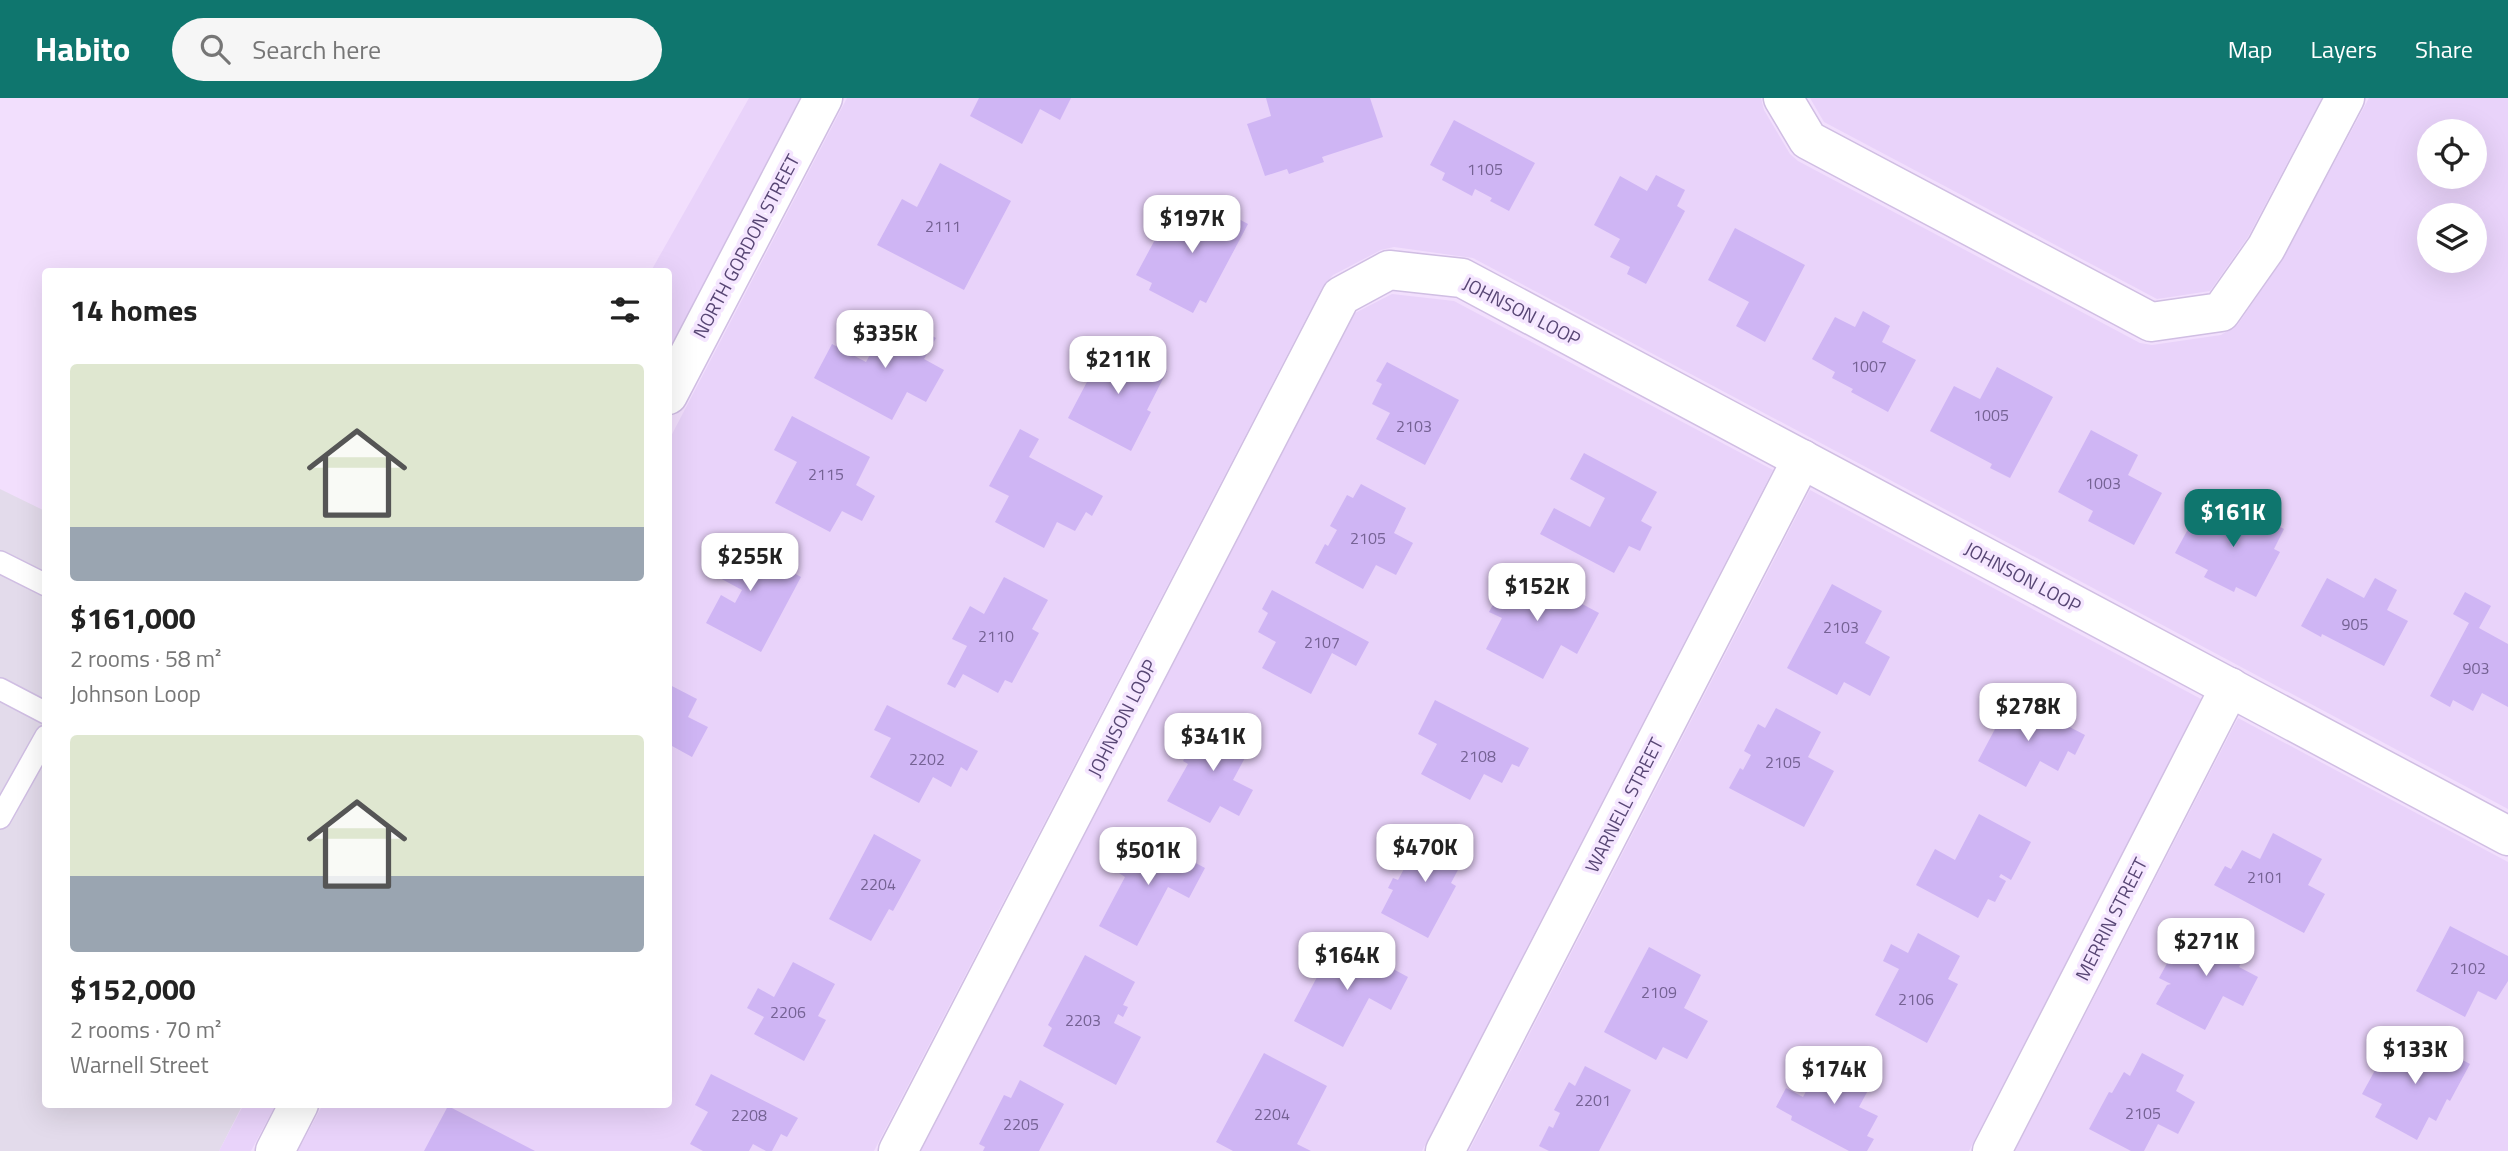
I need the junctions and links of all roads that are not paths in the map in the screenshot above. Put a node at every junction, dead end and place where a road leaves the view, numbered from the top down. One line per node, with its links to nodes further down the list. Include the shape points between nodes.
1 (823, 98): 4 (street, NORTH GORDON STREET)
2 (1783, 98): 3 (street, via 1808,140 2151,323 2221,312 2266,248)
3 (2345, 98)
4 (672, 387)
5 (1802, 459): 8 (street, JOHNSON LOOP); 16 (street, JOHNSON LOOP, via 1462,278 1390,270 1341,296); 17 (street, WARNELL STREET)
6 (0, 562): 7 (lane)
7 (42, 582)
8 (2230, 687): 13 (street, JOHNSON LOOP); 18 (street, MERRIN STREET)
9 (0, 689): 10 (lane)
10 (42, 711)
11 (42, 743): 12 (lane)
12 (0, 818)
13 (2508, 836)
14 (297, 1108): 15 (street)
15 (275, 1151)
16 (898, 1151)
17 (1445, 1151)
18 (1992, 1151)

